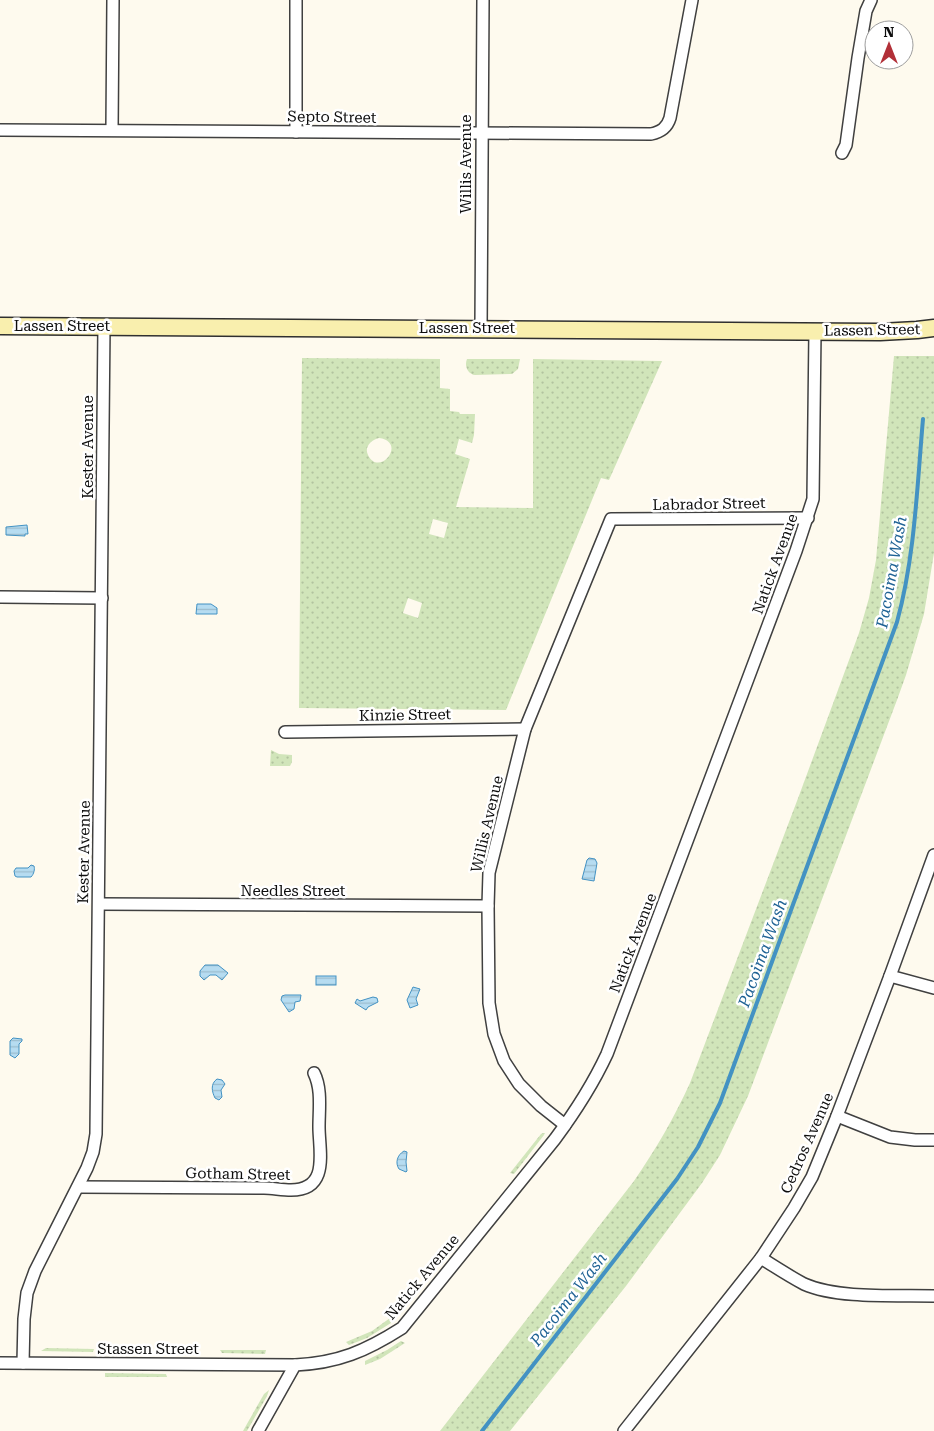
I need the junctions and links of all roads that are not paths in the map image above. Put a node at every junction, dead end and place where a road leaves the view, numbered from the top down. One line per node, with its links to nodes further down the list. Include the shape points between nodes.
1 (113, 0): 7 (street)
2 (296, 0): 8 (street)
3 (482, 0): 9 (street, Willis Avenue)
4 (692, 0): 9 (street, Septo Street, via 670,118 658,133)
5 (871, 0): 10 (street, via 866,11)
6 (0, 130): 7 (street, Septo Street)
7 (112, 130): 8 (street, Septo Street)
8 (296, 132): 9 (street, Septo Street)
9 (481, 134): 13 (street, Willis Avenue)
10 (842, 153)
11 (0, 326): 12 (main road, Lassen Street)
12 (104, 326): 13 (main road, Lassen Street); 19 (street, Kester Avenue)
13 (481, 328): 15 (main road, Lassen Street)
14 (934, 328): 15 (main road, Lassen Street, via 880,332)
15 (815, 331): 16 (street, Natick Avenue, via 814,479)
16 (808, 518): 17 (street, Labrador Street); 29 (street, Natick Avenue, via 607,1054)
17 (610, 520): 20 (street, Willis Avenue)
18 (0, 597): 19 (street)
19 (102, 598): 23 (street, Kester Avenue)
20 (524, 729): 21 (street, Kinzie Street); 24 (street, Willis Avenue, via 489,873)
21 (285, 732)
22 (934, 855): 25 (street, Cedros Avenue)
23 (99, 904): 24 (street, Needles Street); 31 (street, Kester Avenue, via 96,1134 93,1152)
24 (488, 906): 29 (street, Willis Avenue, via 489,1003 497,1044 519,1084)
25 (890, 976): 26 (street); 28 (street, Cedros Avenue)
26 (934, 988)
27 (314, 1073): 31 (street, Gotham Street, via 319,1090 321,1162 313,1182 304,1188)
28 (837, 1116): 30 (street, via 890,1137); 32 (street, Cedros Avenue, via 812,1177)
29 (565, 1125): 36 (street, Natick Avenue, via 402,1328 354,1354)
30 (934, 1140)
31 (78, 1187): 35 (street, Kester Avenue, via 27,1293)
32 (761, 1258): 33 (street, via 806,1284 830,1292); 38 (street, Cedros Avenue)
33 (934, 1296)
34 (0, 1363): 35 (street, Stassen Street)
35 (23, 1363): 36 (street, Stassen Street)
36 (295, 1365): 37 (street)
37 (258, 1431)
38 (624, 1431)

